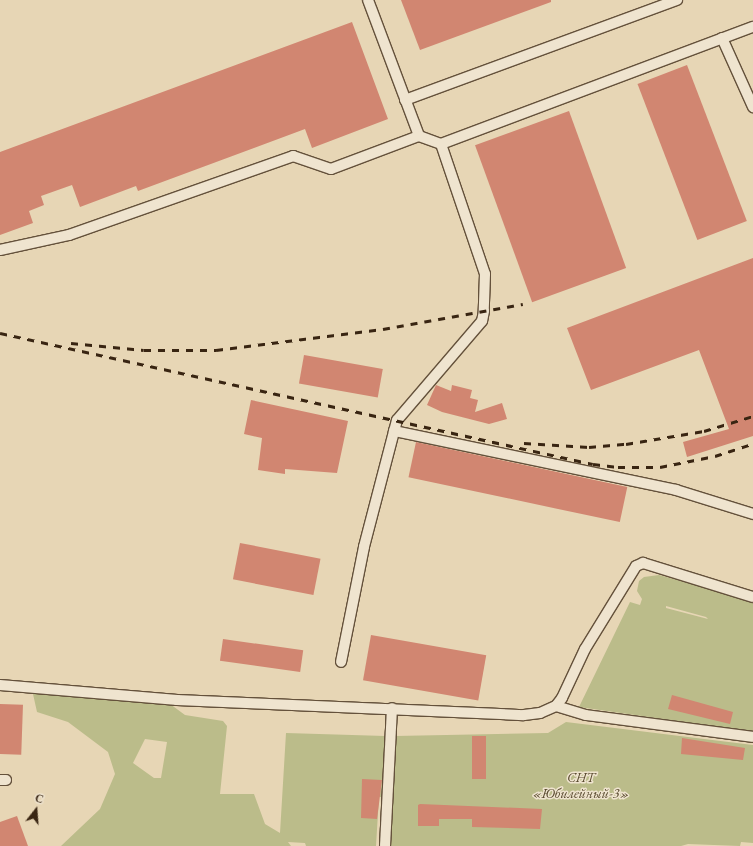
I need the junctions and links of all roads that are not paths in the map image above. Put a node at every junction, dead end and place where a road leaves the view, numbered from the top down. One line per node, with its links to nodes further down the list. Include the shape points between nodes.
1 (368, 0): 5 (lane)
2 (677, 0): 5 (lane)
3 (753, 27): 4 (lane)
4 (722, 38): 6 (lane); 8 (lane)
5 (405, 100): 7 (lane)
6 (753, 107)
7 (419, 136): 8 (lane); 9 (lane, via 331,169 293,156 69,235)
8 (441, 144): 10 (lane, via 485,274 484,311 482,321 396,420)
9 (0, 250)
10 (394, 430): 11 (lane, via 676,490); 13 (lane, via 364,547)
11 (753, 514)
12 (753, 597): 15 (lane, via 643,564 636,566 586,649)
13 (341, 662)
14 (0, 685): 16 (lane, via 177,700)
15 (556, 706): 16 (lane, via 540,713 524,714); 17 (lane, via 586,715)
16 (392, 708): 18 (lane)
17 (753, 737)
18 (385, 846)

